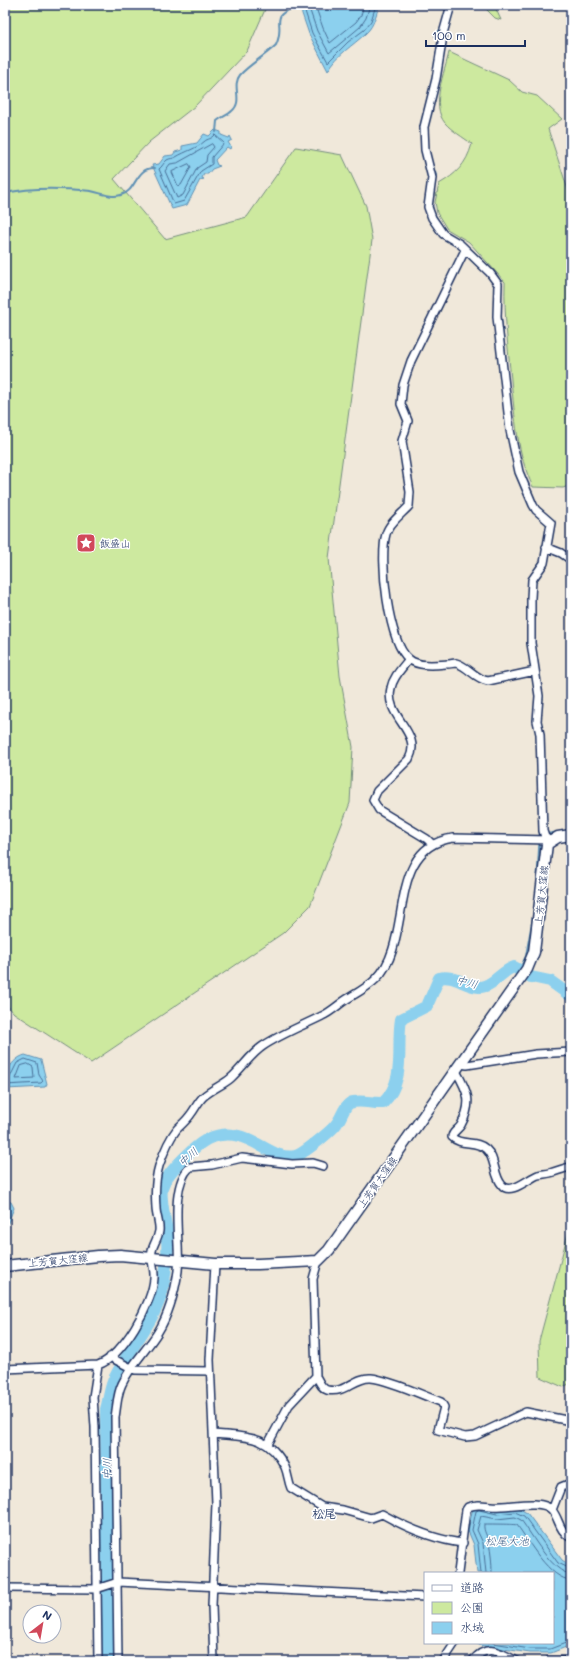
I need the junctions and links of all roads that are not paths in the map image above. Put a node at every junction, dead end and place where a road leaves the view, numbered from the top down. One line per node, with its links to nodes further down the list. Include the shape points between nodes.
1 (451, 5): 2 (street, via 424,127 425,150 432,178 427,203 432,218 444,234)
2 (465, 250): 3 (street, via 498,284 497,317 510,430 519,472 533,505 550,523); 5 (street, via 411,361 401,393 401,404 408,421 402,441 410,492 409,506 386,534 384,578 392,626 404,654)
3 (547, 548): 4 (street); 6 (street, via 544,563 532,580)
4 (571, 560)
5 (409, 659): 6 (street, via 428,665 456,663 488,681); 9 (street, via 394,681 390,696 395,714 412,742 412,754 377,791 373,800 379,810)
6 (533, 672): 8 (street, via 539,696 537,721 540,734)
7 (571, 835): 8 (main road)
8 (544, 840): 9 (street, via 453,838); 11 (main road, 上芳賀大窪線, via 534,952 525,973)
9 (432, 844): 14 (street, via 412,867 403,895 394,950 376,979 324,1015 263,1046 230,1079 202,1098 176,1131 158,1168 156,1209 159,1231 152,1250)
10 (571, 1052): 11 (street, via 536,1054)
11 (458, 1068): 13 (street, via 469,1102 461,1125 452,1137 476,1143 487,1149 502,1186 506,1189 513,1188 538,1175); 16 (main road, 上芳賀大窪線, via 329,1250)
12 (323, 1166): 15 (street, via 313,1163 292,1164 242,1158 190,1167 184,1176 179,1193)
13 (571, 1167)
14 (154, 1257): 15 (main road, 上芳賀大窪線); 18 (main road, 上芳賀大窪線, via 98,1256); 19 (street, via 153,1287 140,1321)
15 (176, 1260): 17 (main road, 上芳賀大窪線); 21 (street, via 178,1270 159,1331)
16 (318, 1261): 17 (main road, 上芳賀大窪線); 24 (street, via 313,1279)
17 (215, 1264): 23 (street)
18 (5, 1266)
19 (112, 1358): 20 (street); 21 (street)
20 (98, 1365): 22 (street); 36 (street, via 93,1397)
21 (129, 1368): 23 (street); 33 (street, via 119,1392 115,1417)
22 (5, 1369)
23 (210, 1371): 26 (street)
24 (316, 1376): 25 (street, via 325,1389 337,1391 370,1378 441,1402 444,1407 438,1430 465,1438 476,1436 526,1412); 27 (street, via 289,1405)
25 (571, 1421)
26 (214, 1434): 27 (street, via 251,1438); 34 (street)
27 (268, 1444): 31 (street, via 285,1468 291,1488 316,1504 367,1517 382,1514 427,1534)
28 (571, 1483): 29 (street, via 561,1487)
29 (552, 1510): 30 (street, via 558,1525); 31 (street, via 545,1506 522,1504 480,1504 468,1507)
30 (571, 1538)
31 (463, 1543): 32 (street)
32 (458, 1572)
33 (118, 1582): 34 (street); 36 (street); 40 (street)
34 (214, 1587): 37 (street); 41 (street)
35 (5, 1588): 36 (street)
36 (96, 1589): 39 (street)
37 (424, 1597)
38 (454, 1645): 42 (street); 43 (street)
39 (98, 1661)
40 (118, 1661)
41 (214, 1661)
42 (443, 1661)
43 (448, 1661)
44 (472, 1661): 45 (street, via 480,1653 493,1650)
45 (517, 1661)
46 (549, 1661): 47 (street)
47 (567, 1661)

